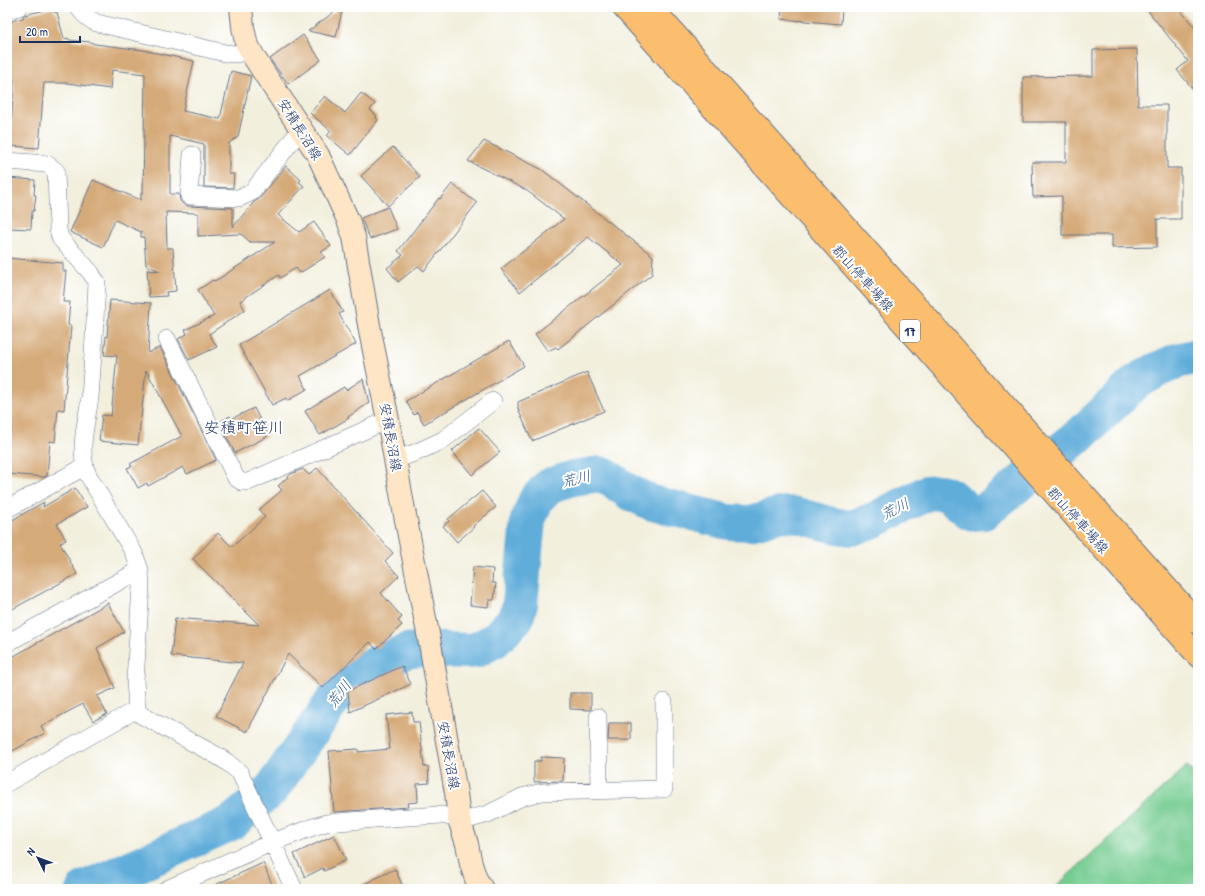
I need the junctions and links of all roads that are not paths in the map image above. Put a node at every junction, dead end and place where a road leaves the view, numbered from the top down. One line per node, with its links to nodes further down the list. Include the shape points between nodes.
1 (19, 7): 6 (street)
2 (78, 7): 7 (street, via 91,21 97,23 225,53 236,54)
3 (241, 7): 7 (main road, 安積長沼線, via 246,42)
4 (623, 7): 20 (main road, 郡山停車場線 / 17)
5 (651, 7): 18 (main road, 郡山停車場線 / 17)
6 (7, 10)
7 (250, 50): 8 (main road, 安積長沼線)
8 (301, 129): 9 (street, via 252,192 239,198 189,196); 13 (main road, 安積長沼線, via 318,155 354,237)
9 (192, 155)
10 (7, 162): 15 (street, via 47,164 56,171 60,238 97,283 90,397 84,437)
11 (167, 339): 13 (street, via 236,478 242,482)
12 (493, 401): 14 (street, via 443,440)
13 (388, 420): 14 (main road, 安積長沼線)
14 (395, 460): 26 (main road, 安積長沼線, via 434,664)
15 (84, 467): 16 (street); 17 (street, via 134,553)
16 (7, 509)
17 (140, 570): 19 (street); 22 (street, via 135,680)
18 (1198, 623)
19 (7, 643)
20 (1198, 656)
21 (664, 702): 25 (street, via 664,789)
22 (137, 709): 24 (street); 27 (street, via 141,715 214,754 237,770)
23 (598, 717): 25 (street)
24 (7, 783)
25 (599, 790): 26 (street, via 535,793 477,818)
26 (459, 819): 27 (street, via 441,815 326,823); 30 (main road, 安積長沼線, via 471,864)
27 (273, 842): 28 (street); 29 (street)
28 (168, 889)
29 (294, 889)
30 (482, 889)

